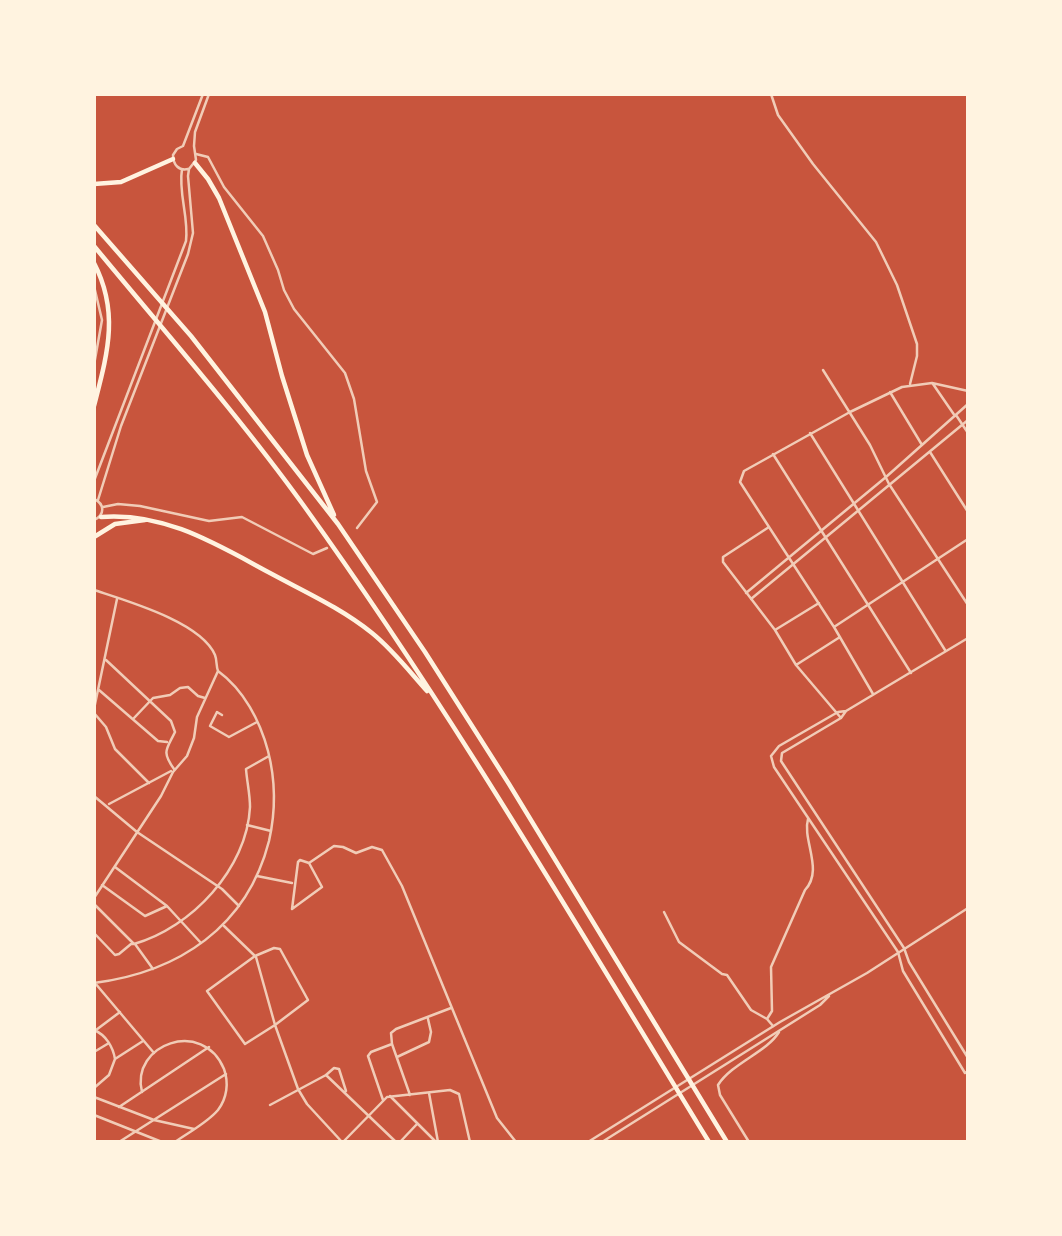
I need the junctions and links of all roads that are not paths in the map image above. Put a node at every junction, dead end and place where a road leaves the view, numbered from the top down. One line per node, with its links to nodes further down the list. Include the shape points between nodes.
1 (203, 94): 4 (street)
2 (209, 94): 5 (street, via 196,127)
3 (771, 94): 18 (street, via 778,115 887,262 917,344)
4 (183, 146): 5 (street); 6 (street)
5 (195, 152): 7 (street); 45 (street, via 208,157 224,187 263,236 288,299 345,373 377,502)
6 (173, 159): 8 (street); 10 (highway, via 121,182)
7 (195, 163): 9 (street); 43 (highway, via 219,198 265,312 307,455)
8 (182, 169): 9 (street); 33 (street, via 187,230 180,258)
9 (189, 169): 35 (street, via 193,233 186,262)
10 (94, 184)
11 (94, 225): 43 (highway, via 191,336)
12 (94, 247): 74 (highway, via 238,418 303,504)
13 (94, 263): 22 (highway, via 104,284 111,324)
14 (94, 286): 15 (street, via 102,320)
15 (94, 365)
16 (823, 370): 23 (street)
17 (932, 383): 18 (street); 19 (street); 24 (street)
18 (910, 384): 20 (street)
19 (968, 391)
20 (890, 392): 23 (street); 29 (street)
21 (968, 404): 24 (street)
22 (94, 406)
23 (850, 412): 27 (street); 32 (street)
24 (955, 416): 26 (street); 29 (street)
25 (968, 420): 26 (street)
26 (963, 425): 28 (street); 30 (street)
27 (810, 433): 31 (street); 36 (street)
28 (968, 433)
29 (922, 445): 32 (street)
30 (930, 452): 34 (street); 39 (street)
31 (773, 454): 44 (street, via 744,471 740,479); 46 (street)
32 (886, 477): 34 (street); 36 (street)
33 (94, 481)
34 (889, 484): 38 (street); 52 (street)
35 (96, 499): 37 (street)
36 (853, 505): 38 (street); 46 (street)
37 (103, 507): 40 (street); 50 (street, via 140,506 209,521 242,517 313,554)
38 (857, 510): 48 (street); 54 (street)
39 (968, 512)
40 (101, 517): 41 (street); 42 (highway)
41 (94, 520)
42 (156, 520): 47 (highway, via 115,524); 74 (highway, via 218,544 339,610 386,645)
43 (338, 524): 167 (highway, via 509,784)
44 (769, 527): 51 (street); 56 (street, via 723,557)
45 (357, 528)
46 (822, 531): 48 (street); 51 (street)
47 (94, 537)
48 (826, 537): 53 (street); 60 (street)
49 (968, 539): 52 (street)
50 (327, 548)
51 (789, 560): 53 (street); 56 (street)
52 (937, 560): 54 (street); 61 (street)
53 (793, 565): 58 (street); 59 (street)
54 (904, 582): 60 (street); 66 (street)
55 (94, 590): 57 (street)
56 (746, 593): 58 (street)
57 (118, 598): 67 (street); 69 (street, via 197,633 215,655)
58 (751, 599): 63 (street)
59 (819, 603): 62 (street); 63 (street)
60 (869, 604): 62 (street); 70 (street)
61 (968, 605)
62 (834, 627): 64 (street)
63 (775, 631): 68 (street)
64 (840, 637): 68 (street); 72 (street)
65 (968, 638): 66 (street)
66 (945, 650): 70 (street)
67 (106, 660): 71 (street); 75 (street)
68 (796, 665): 78 (street)
69 (218, 671): 73 (street); 82 (street, via 240,692)
70 (911, 673): 72 (street)
71 (99, 690): 76 (street); 81 (street)
72 (873, 694): 77 (street)
73 (205, 698): 75 (street, via 187,687); 87 (street, via 187,756)
74 (435, 700): 166 (highway)
75 (150, 701): 81 (street); 83 (street, via 175,727)
76 (94, 711): 88 (street, via 115,749)
77 (846, 711): 78 (street); 80 (street)
78 (838, 712): 80 (street); 85 (street, via 779,746)
79 (222, 715): 82 (street, via 217,712 210,726 226,736)
80 (841, 718): 86 (street, via 786,749)
81 (134, 719): 83 (street, via 158,741)
82 (257, 722): 84 (street)
83 (167, 742): 87 (street, via 166,756)
84 (269, 756): 92 (street, via 246,769); 93 (street, via 275,786)
85 (771, 756): 86 (street); 91 (street)
86 (779, 758): 112 (street)
87 (174, 770): 88 (street); 94 (street)
88 (149, 783): 90 (street)
89 (94, 796): 90 (street)
90 (108, 805): 94 (street)
91 (808, 819): 113 (street); 121 (street, via 812,880 771,967 772,1011)
92 (247, 825): 93 (street); 100 (street, via 233,861)
93 (271, 831): 97 (street)
94 (137, 832): 96 (street); 100 (street)
95 (309, 863): 98 (street, via 299,860); 98 (street, via 322,887 292,909); 118 (street, via 338,845 356,853 372,847 382,850 402,886)
96 (114, 867): 99 (street); 103 (street)
97 (257, 876): 98 (street); 104 (street)
98 (293, 883)
99 (103, 885): 101 (street); 103 (street, via 145,916)
100 (216, 885): 104 (street); 107 (street)
101 (94, 898)
102 (94, 904): 111 (street)
103 (167, 906): 107 (street)
104 (239, 906): 108 (street)
105 (968, 908): 112 (street)
106 (664, 912): 121 (street, via 679,942 727,975 751,1010)
107 (182, 920): 110 (street); 111 (street)
108 (223, 926): 110 (street); 114 (street)
109 (94, 933): 111 (street, via 115,955)
110 (201, 943): 115 (street)
111 (134, 944): 115 (street)
112 (904, 948): 113 (street); 133 (street)
113 (898, 952): 117 (street); 135 (street, via 903,971)
114 (256, 956): 122 (street); 122 (street, via 280,949 308,1000); 122 (street, via 207,993 245,1044)
115 (154, 969): 116 (street)
116 (95, 983): 119 (street)
117 (832, 994): 123 (street); 125 (street)
118 (451, 1008): 120 (street); 163 (street, via 497,1118)
119 (120, 1012): 124 (street); 126 (street)
120 (427, 1017): 128 (street, via 392,1031); 132 (street, via 429,1042)
121 (767, 1019): 123 (street)
122 (275, 1025): 139 (street)
123 (773, 1026): 164 (street)
124 (95, 1030): 127 (street)
125 (779, 1032): 165 (street); 168 (street, via 718,1085)
126 (143, 1041): 131 (street); 134 (street)
127 (109, 1043): 130 (street); 134 (street)
128 (392, 1044): 132 (street); 146 (street, via 368,1056)
129 (209, 1047): 131 (street, via 183,1040); 136 (street); 140 (street)
130 (94, 1052)
131 (154, 1053): 140 (street, via 143,1069)
132 (397, 1057): 143 (street)
133 (968, 1058)
134 (115, 1059): 138 (street, via 109,1075)
135 (966, 1072)
136 (226, 1074): 151 (street); 154 (street, via 223,1102)
137 (326, 1074): 139 (street); 142 (street); 142 (street, via 339,1069)
138 (94, 1088)
139 (298, 1089): 147 (street); 159 (street)
140 (142, 1092): 148 (street)
141 (429, 1093): 143 (street); 161 (street); 162 (street, via 457,1091)
142 (346, 1094): 149 (street)
143 (410, 1095): 144 (street)
144 (390, 1096): 146 (street); 153 (street)
145 (94, 1097): 148 (street)
146 (383, 1100): 149 (street)
147 (270, 1105)
148 (119, 1107): 151 (street)
149 (368, 1115): 159 (street); 160 (street)
150 (97, 1116): 152 (street); 155 (street)
151 (154, 1119): 154 (street); 155 (street)
152 (94, 1120)
153 (418, 1123): 160 (street); 161 (street)
154 (194, 1129): 158 (street)
155 (136, 1131): 156 (street); 157 (street)
156 (120, 1142)
157 (162, 1142)
158 (175, 1142)
159 (343, 1142)
160 (398, 1142)
161 (437, 1142)
162 (470, 1142)
163 (516, 1142)
164 (588, 1142)
165 (602, 1142)
166 (709, 1142)
167 (727, 1142)
168 (749, 1142)

